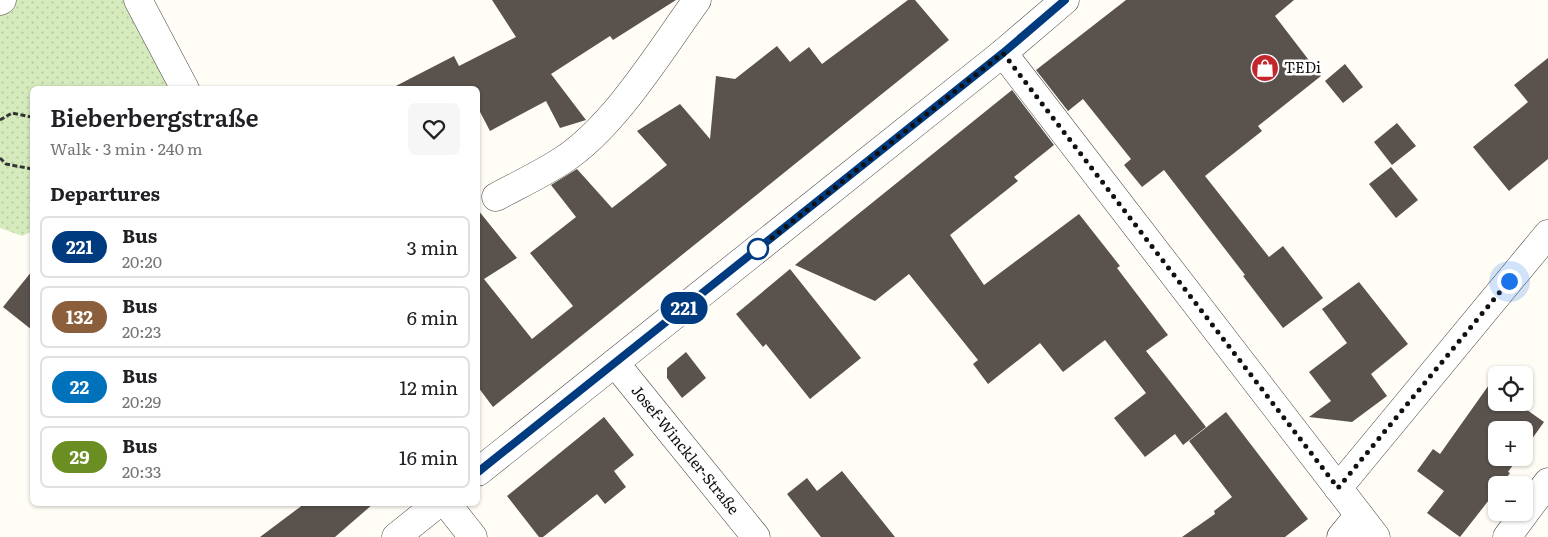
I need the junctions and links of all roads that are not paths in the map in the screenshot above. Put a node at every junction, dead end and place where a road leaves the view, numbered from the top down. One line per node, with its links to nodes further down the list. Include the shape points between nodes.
1 (138, 0): 5 (street)
2 (697, 0): 6 (street, via 593,136 564,160)
3 (1065, 0): 4 (street)
4 (1003, 53): 8 (street); 11 (street)
5 (183, 86)
6 (496, 197)
7 (1548, 234): 11 (street)
8 (615, 363): 9 (street); 17 (street, Josef-Winckler-Straße)
9 (480, 470)
10 (1548, 482): 20 (street)
11 (1338, 488): 14 (street)
12 (433, 506): 15 (street)
13 (449, 506): 16 (street)
14 (1359, 515): 18 (street); 19 (street)
15 (406, 521)
16 (473, 537)
17 (756, 537)
18 (1341, 537)
19 (1376, 537)
20 (1507, 537)

